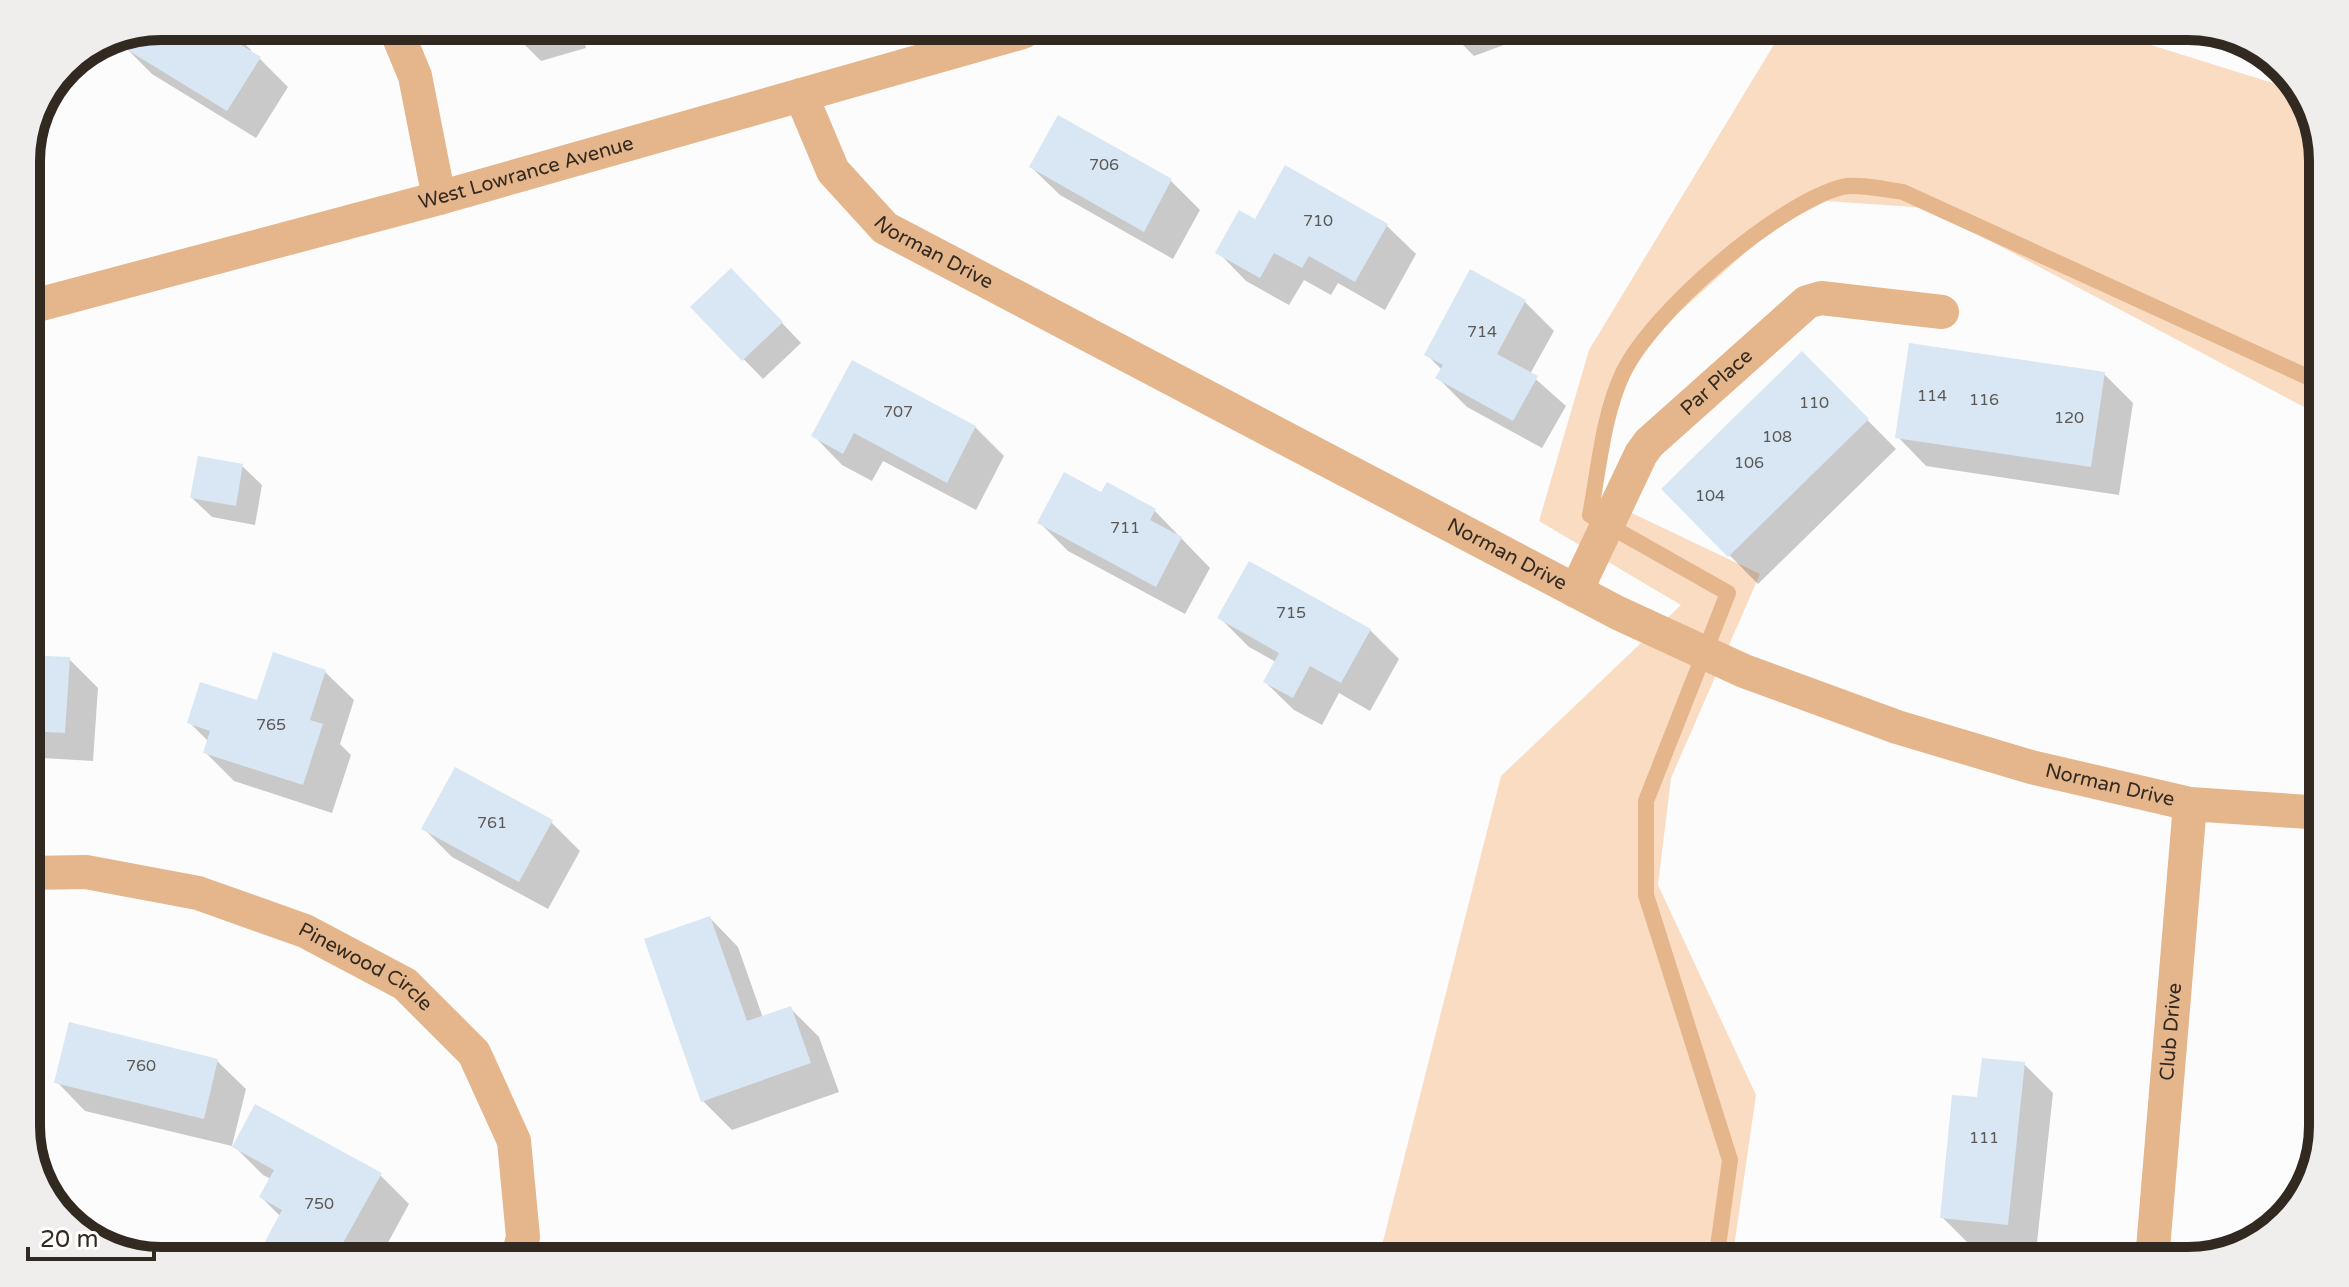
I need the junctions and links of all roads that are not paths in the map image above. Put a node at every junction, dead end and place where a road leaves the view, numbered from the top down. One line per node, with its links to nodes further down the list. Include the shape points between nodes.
1 (400, 40): 4 (street, via 415,76)
2 (995, 40): 3 (street, West Lowrance Avenue)
3 (801, 95): 4 (street, West Lowrance Avenue); 9 (street, Norman Drive, via 833,171 885,228)
4 (439, 198): 5 (street, West Lowrance Avenue)
5 (40, 304)
6 (1942, 312): 8 (street, Par Place, via 1821,298 1807,302 1649,443)
7 (2309, 378): 8 (lane, via 1903,192 1844,186 1784,212 1700,278 1640,346 1614,393 1590,515)
8 (1607, 525): 9 (street, Par Place); 10 (lane, via 1728,593)
9 (1576, 591): 10 (street, Norman Drive)
10 (1703, 653): 11 (street, Norman Drive, via 1897,727 2031,767); 15 (lane, via 1646,801 1646,895 1730,1160)
11 (2190, 804): 12 (street, Norman Drive); 16 (street, Club Drive)
12 (2309, 812)
13 (40, 873): 14 (street, Pinewood Circle, via 86,872 198,893 305,931 405,984 474,1053 514,1141)
14 (520, 1247)
15 (1718, 1247)
16 (2153, 1247)

